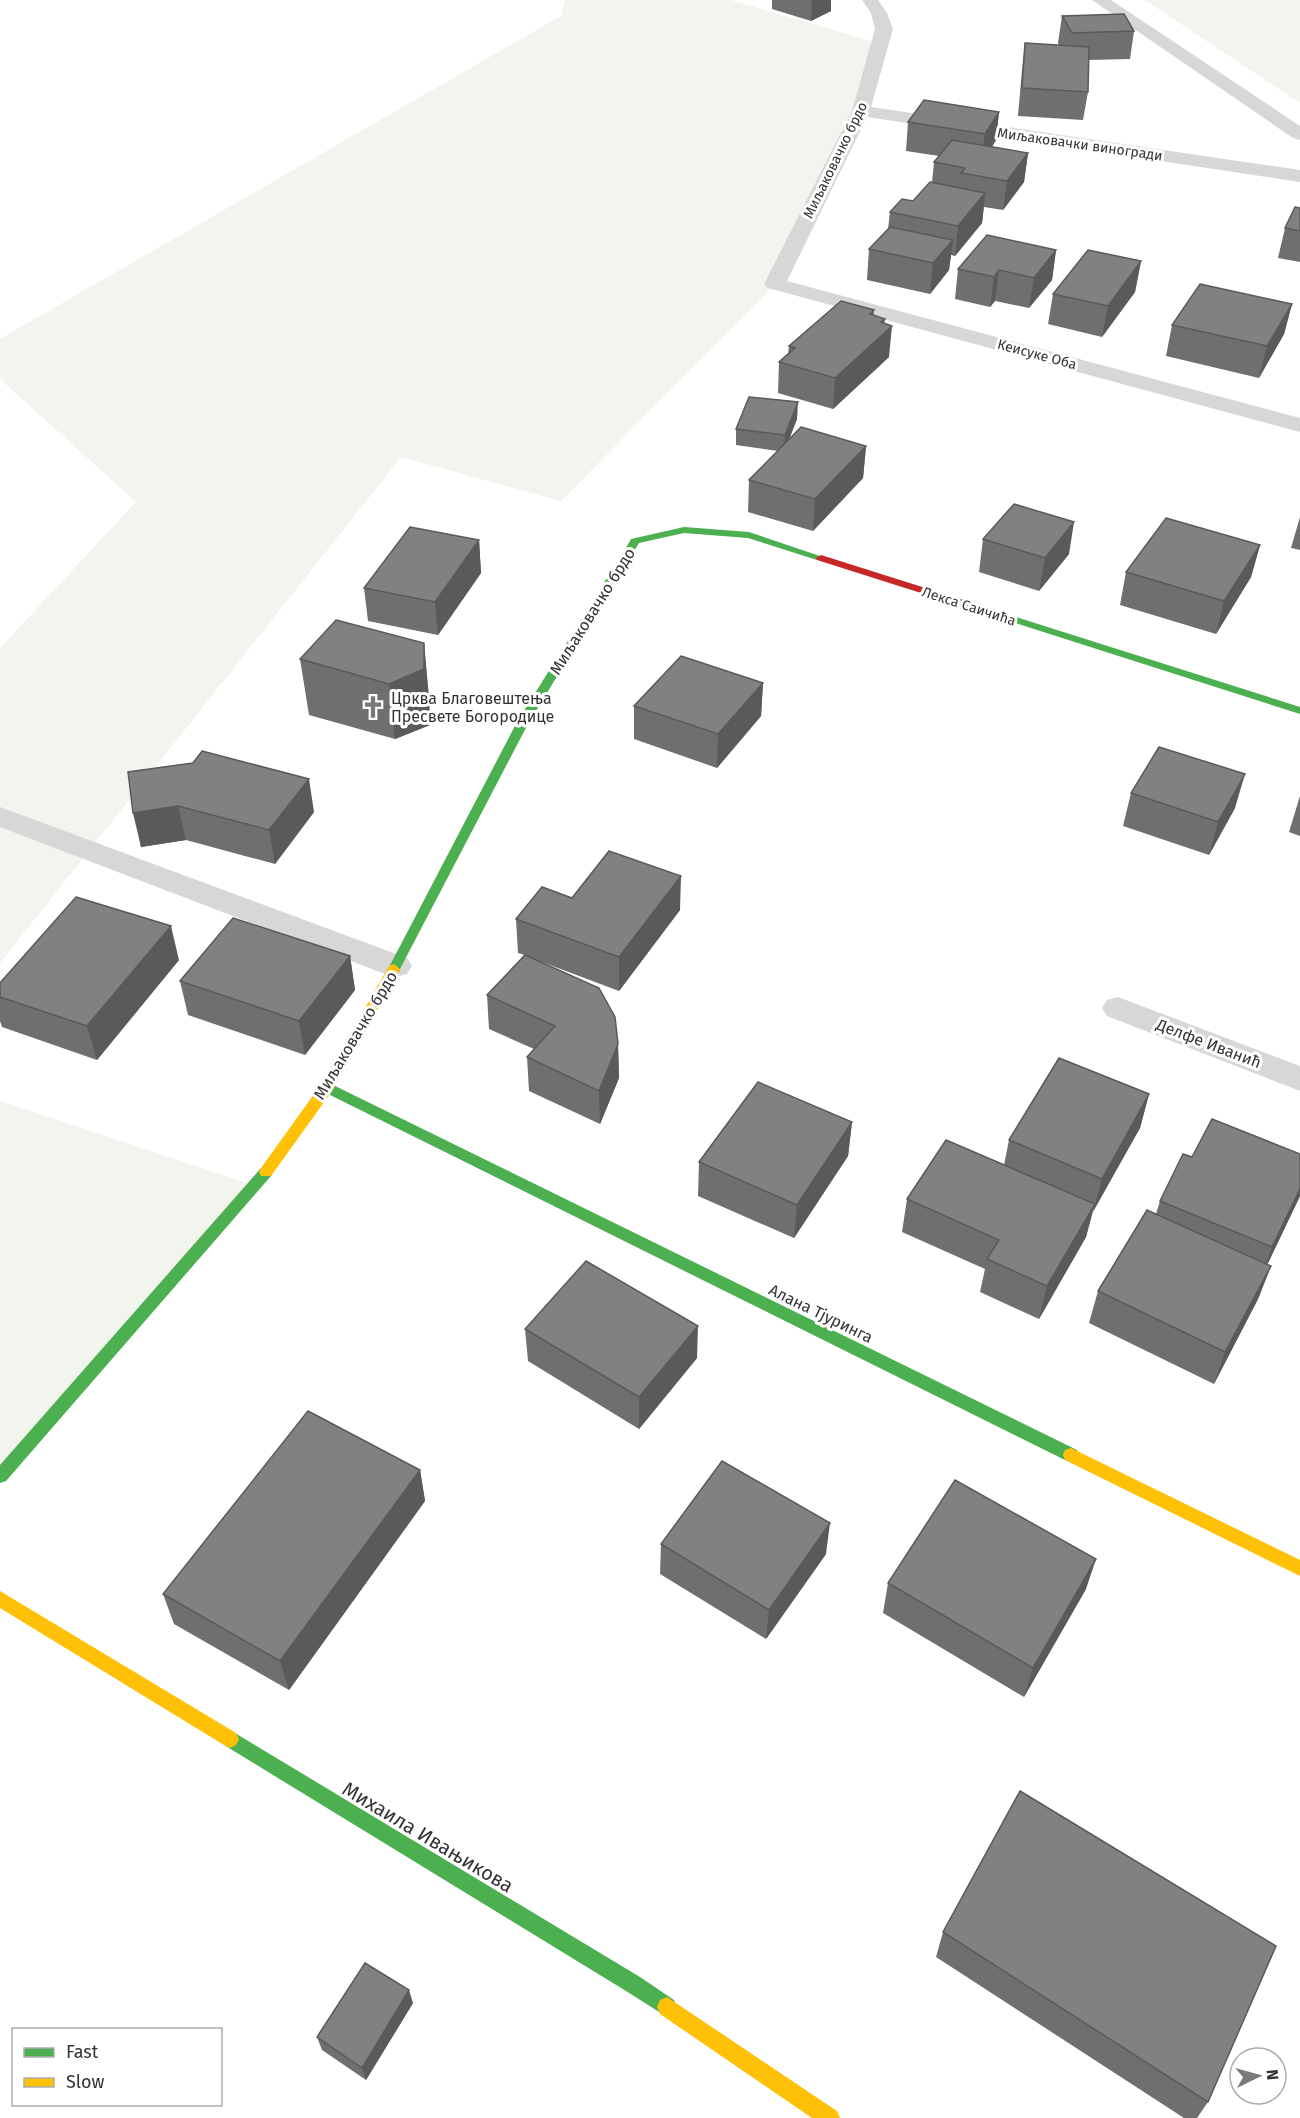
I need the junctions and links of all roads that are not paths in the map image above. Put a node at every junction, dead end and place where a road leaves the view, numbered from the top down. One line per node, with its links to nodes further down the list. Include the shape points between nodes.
1 (870, 0): 3 (street, Миљаковачко брдо, via 884,28)
2 (1100, 0): 4 (street)
3 (861, 111): 5 (street, Миљаковачки виногради); 6 (street, Миљаковачко брдо)
4 (1300, 134)
5 (1300, 176)
6 (775, 284): 7 (street, Кеисуке Оба)
7 (1300, 425)
8 (635, 541): 9 (street, Лекса Саичића, via 684,530 749,536); 11 (street, Миљаковачко брдо, via 523,722)
9 (1300, 711)
10 (0, 816): 11 (street)
11 (396, 966): 14 (street, Миљаковачко брдо)
12 (1118, 1008): 13 (street, Делфе Иванић)
13 (1300, 1079)
14 (327, 1087): 15 (street, Миљаковачко брдо, via 256,1186); 16 (street, Алана Тјуринга)
15 (0, 1476)
16 (1300, 1568)
17 (0, 1599): 18 (street, Михаила Ивањикова, via 633,1984)
18 (830, 2118)

